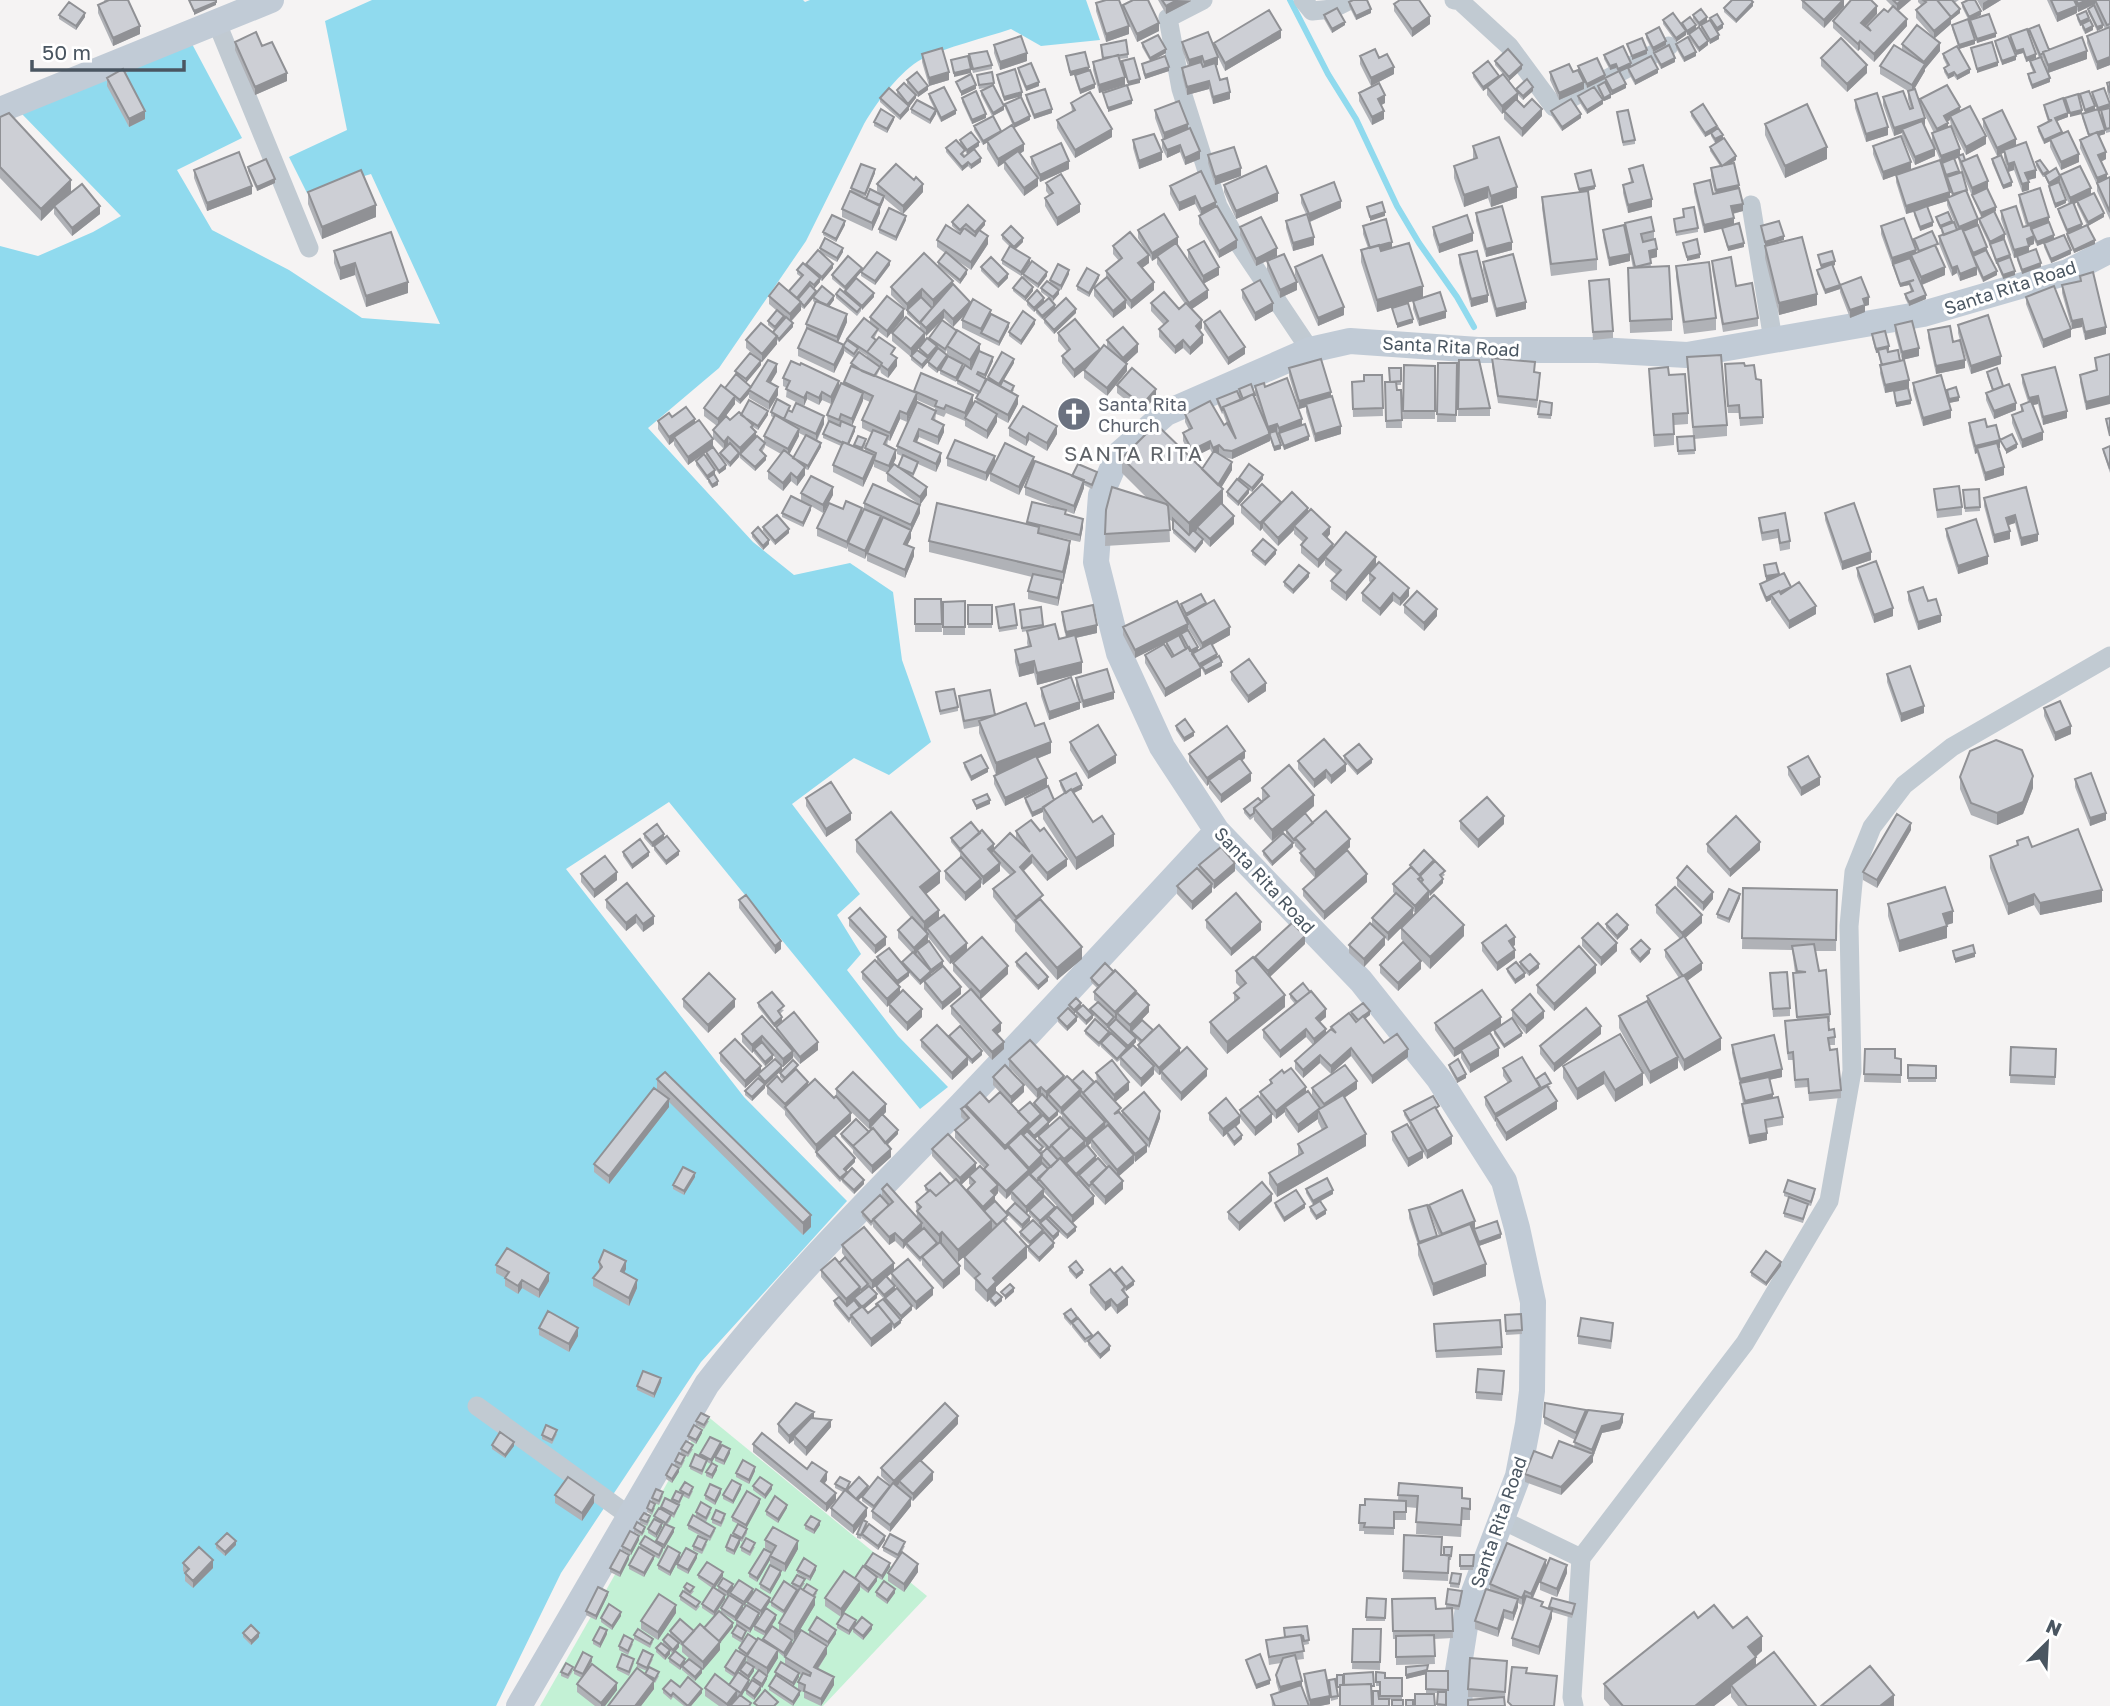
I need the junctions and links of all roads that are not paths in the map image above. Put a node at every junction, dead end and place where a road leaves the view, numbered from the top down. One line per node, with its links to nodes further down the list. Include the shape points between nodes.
1 (271, 0): 6 (street)
2 (1203, 0): 13 (street, via 1168,18 1181,89 1218,206)
3 (1303, 0): 4 (street, via 1312,11 1332,9)
4 (1350, 0)
5 (1454, 0): 7 (street, via 1509,46 1554,107)
6 (217, 23): 8 (street); 10 (street)
7 (1669, 46)
8 (0, 110)
9 (1751, 205): 12 (street)
10 (309, 248)
11 (2110, 250): 12 (street, Santa Rita Road, via 2068,272 1923,314)
12 (1773, 340): 13 (street, Santa Rita Road, via 1686,355 1478,350 1350,341)
13 (1310, 350): 15 (street, Santa Rita Road, via 1166,413 1118,455 1101,495 1096,562 1119,653 1162,747)
14 (2110, 656): 19 (street, via 1952,747 1904,785 1872,827 1854,872 1849,926 1852,1071 1829,1201 1745,1343)
15 (1217, 831): 17 (street, via 758,1320 707,1384); 18 (street, Santa Rita Road, via 1389,1014 1439,1079 1504,1181 1533,1301 1532,1391 1518,1476)
16 (477, 1406): 17 (street)
17 (628, 1515): 20 (street)
18 (1500, 1519): 19 (street); 21 (street, Santa Rita Road, via 1468,1608 1458,1671)
19 (1581, 1558): 22 (street)
20 (519, 1706)
21 (1460, 1706)
22 (1574, 1706)

